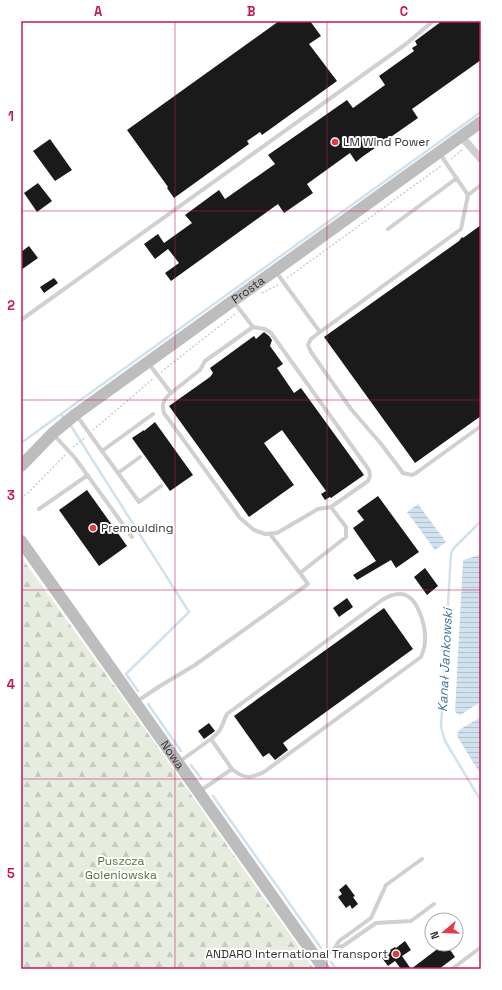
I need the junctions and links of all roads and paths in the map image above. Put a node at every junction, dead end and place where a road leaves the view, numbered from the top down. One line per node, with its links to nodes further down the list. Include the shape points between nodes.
1 (433, 21): 12 (lane, via 406,44)
2 (481, 122): 3 (street, Prosta)
3 (461, 136): 4 (street, Prosta); 5 (street)
4 (439, 152): 6 (lane); 10 (street, Prosta)
5 (481, 159)
6 (457, 178): 8 (lane); 9 (lane)
7 (481, 186): 8 (lane)
8 (468, 195): 14 (lane, via 461,229)
9 (388, 229)
10 (275, 270): 11 (street, Prosta); 14 (lane)
11 (233, 300): 13 (lane); 15 (street, Prosta)
12 (21, 320)
13 (252, 327): 16 (lane, via 206,361 200,370); 27 (lane, via 265,329 271,333 370,470 368,481)
14 (320, 332): 19 (lane, via 311,339 308,345 310,352 403,474 416,473)
15 (147, 362): 16 (lane); 17 (street, Prosta)
16 (172, 393): 29 (lane, via 163,402 164,413 240,518 254,530)
17 (76, 414): 20 (street, Prosta); 21 (lane)
18 (153, 414): 21 (lane)
19 (481, 426)
20 (53, 433): 23 (street, Prosta); 25 (lane)
21 (102, 451): 24 (lane)
22 (140, 457): 24 (lane)
23 (21, 466)
24 (118, 473): 26 (lane, via 139,502)
25 (88, 475): 28 (lane); 30 (lane)
26 (161, 486)
27 (331, 507): 29 (lane, via 318,509 277,533); 32 (lane, via 346,527 346,537)
28 (39, 509)
29 (270, 534): 32 (lane)
30 (132, 537)
31 (21, 541): 33 (street, Nowa)
32 (300, 574): 33 (lane, via 308,584 195,665)
33 (136, 702): 35 (street, Nowa)
34 (211, 739): 35 (lane); 36 (lane); 36 (lane, via 222,727 227,714 382,600 398,594 411,598 424,625 425,642 421,657 264,772 248,777)
35 (179, 762): 37 (street, Nowa)
36 (232, 769): 37 (lane)
37 (200, 792): 42 (street, Nowa)
38 (422, 859): 41 (lane, via 386,885 371,918 340,941)
39 (434, 904): 41 (lane, via 411,921 376,924 343,946)
40 (481, 947): 43 (lane)
41 (335, 948): 42 (lane)
42 (321, 965)
43 (452, 969)

